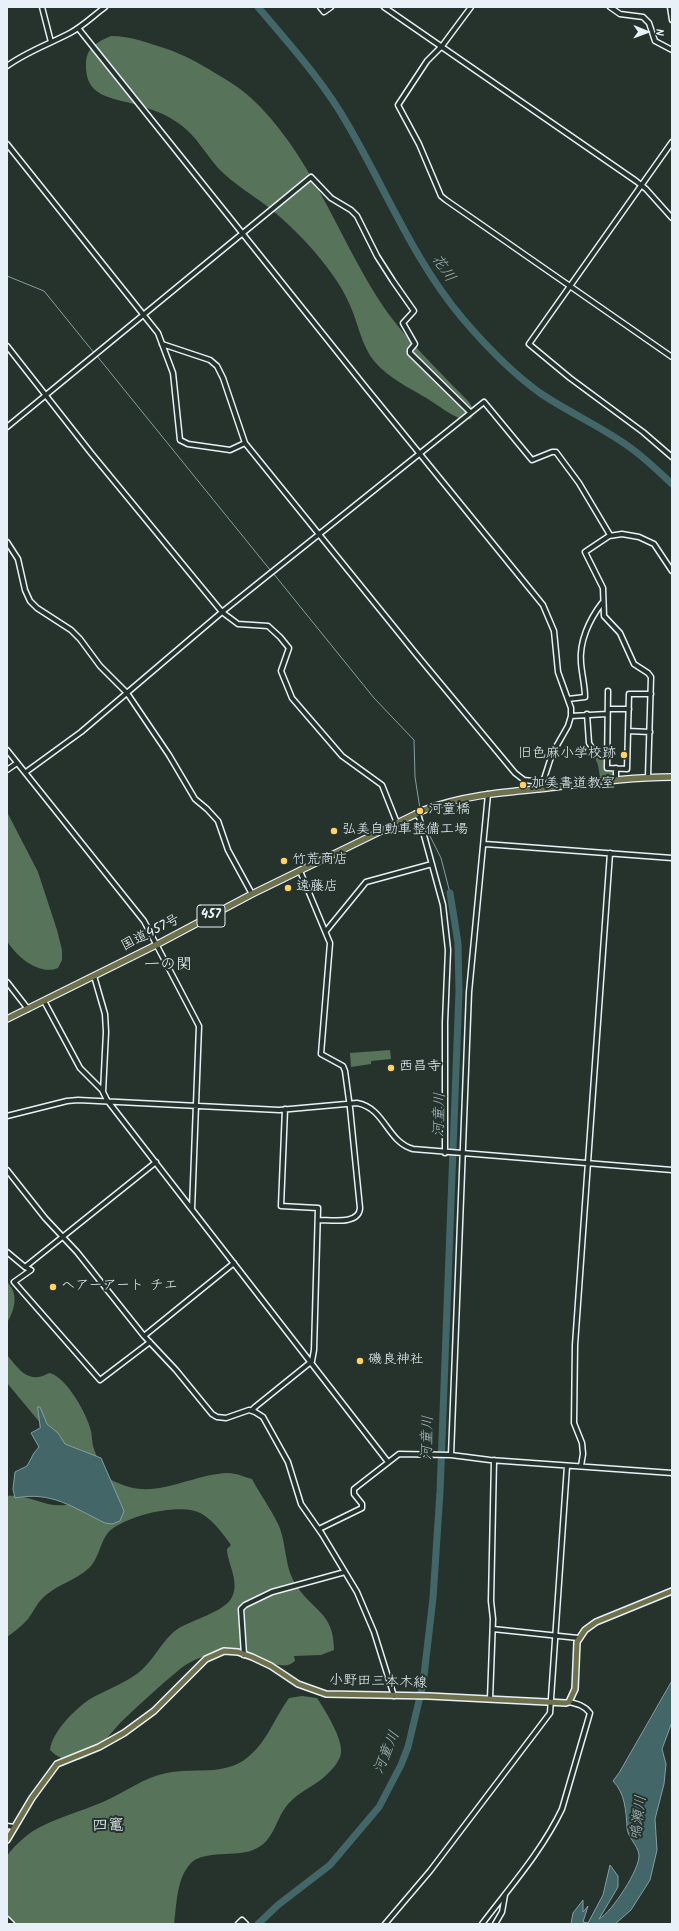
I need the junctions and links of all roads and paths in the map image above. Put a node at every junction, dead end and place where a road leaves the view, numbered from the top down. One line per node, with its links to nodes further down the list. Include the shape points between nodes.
1 (42, 7): 11 (street)
2 (104, 7): 10 (street)
3 (320, 7): 4 (street, via 324,12)
4 (331, 7)
5 (384, 7): 12 (street)
6 (471, 7): 12 (street)
7 (610, 7): 13 (street, via 620,14 643,17 649,23 655,41)
8 (670, 7): 9 (street)
9 (672, 20)
10 (78, 28): 11 (street); 19 (street)
11 (51, 42): 14 (street)
12 (442, 46): 17 (street); 20 (street, via 427,61 398,105 441,196)
13 (672, 50)
14 (7, 66)
15 (672, 142): 17 (street)
16 (7, 144): 21 (street)
17 (642, 185): 18 (street); 20 (street)
18 (672, 218)
19 (243, 234): 21 (street); 26 (street, via 311,177 331,198 357,216 377,256 414,311 403,323 415,344 410,353); 29 (street)
20 (570, 286): 24 (street); 30 (street, via 529,344)
21 (144, 315): 22 (street, via 158,333); 25 (street)
22 (162, 344): 28 (street, via 210,360 217,366); 28 (street, via 173,373 180,440 188,444 230,450)
23 (7, 346): 25 (street)
24 (672, 357)
25 (46, 396): 27 (street); 36 (street)
26 (470, 412): 29 (street); 32 (street, via 484,402 532,460 556,452 579,483)
27 (7, 427)
28 (245, 444): 31 (street)
29 (420, 453): 31 (street); 40 (street, via 544,605 554,631 559,680)
30 (672, 457)
31 (319, 535): 36 (street); 57 (street, via 515,773 524,780)
32 (610, 535): 34 (street, via 628,535 650,542); 35 (street, via 584,552 603,588)
33 (7, 542): 38 (street, via 18,560 30,601 71,630 100,666)
34 (672, 571)
35 (602, 603): 39 (street, via 604,616 620,633 634,664 650,675); 40 (street, via 584,634 580,662 585,697)
36 (222, 612): 38 (street); 61 (street, via 238,624 268,626 280,637 289,648 281,671 292,698 342,756 382,785)
37 (608, 691): 41 (street)
38 (127, 693): 53 (street, via 81,732); 67 (street, via 195,799 218,821 228,850)
39 (650, 694): 42 (street, via 630,694); 47 (street)
40 (568, 699): 45 (street)
41 (608, 709): 42 (street); 44 (street)
42 (629, 709): 46 (street)
43 (587, 714): 44 (street); 45 (street); 49 (street, via 589,743 595,753)
44 (607, 714): 49 (street)
45 (571, 716): 57 (street)
46 (628, 731): 47 (street); 51 (street, via 627,768)
47 (650, 732): 54 (street)
48 (7, 750): 50 (street)
49 (607, 753): 51 (street, via 607,768)
50 (16, 762): 52 (street); 53 (street)
51 (616, 768): 56 (street)
52 (7, 770)
53 (26, 772): 69 (street, via 144,920)
54 (648, 777): 55 (highway, 国道457号 / 457); 56 (highway, 国道457号 / 457)
55 (672, 777)
56 (616, 780): 58 (highway, 国道457号 / 457)
57 (541, 782): 58 (street)
58 (539, 788): 59 (highway, 国道457号 / 457)
59 (488, 794): 60 (highway, 国道457号 / 457); 62 (street)
60 (415, 813): 61 (highway, 国道457号 / 457); 65 (street, via 419,817)
61 (397, 823): 66 (highway, 国道457号 / 457)
62 (485, 844): 63 (street); 82 (street, via 469,992)
63 (610, 853): 64 (street); 84 (street)
64 (672, 858)
65 (432, 864): 68 (street, via 366,882); 81 (street, via 443,905 448,950 445,1022)
66 (300, 871): 67 (highway, 国道457号 / 457); 68 (street)
67 (252, 894): 69 (highway, 国道457号 / 457)
68 (326, 931): 77 (street, via 330,943 322,1054 344,1068)
69 (156, 945): 70 (highway, 国道457号 / 457); 78 (street, via 199,1026)
70 (94, 976): 72 (highway, 国道457号 / 457); 75 (street, via 105,1014)
71 (7, 982): 73 (street)
72 (44, 1001): 73 (highway, 国道457号 / 457); 75 (street, via 80,1068)
73 (28, 1008): 74 (highway, 国道457号 / 457)
74 (7, 1019)
75 (103, 1094): 76 (street)
76 (107, 1100): 78 (street); 80 (street, via 67,1101); 83 (street)
77 (349, 1103): 79 (street); 81 (street, via 363,1104 377,1112 402,1145 413,1149); 88 (street, via 360,1211 352,1219)
78 (196, 1106): 79 (street); 87 (street)
79 (285, 1109): 88 (street, via 281,1206 318,1208)
80 (7, 1116)
81 (447, 1153): 82 (street)
82 (463, 1153): 84 (street); 97 (street)
83 (156, 1162): 87 (street); 89 (street)
84 (588, 1164): 86 (street); 101 (street, via 575,1345 574,1423 582,1443)
85 (7, 1170): 89 (street)
86 (672, 1170)
87 (192, 1210): 91 (street)
88 (319, 1220): 95 (street)
89 (62, 1237): 92 (street); 93 (street)
90 (7, 1252): 92 (street)
91 (234, 1263): 93 (street); 95 (street)
92 (25, 1267): 94 (street, via 31,1270 14,1282 100,1380)
93 (144, 1336): 94 (street)
94 (150, 1342): 96 (street, via 212,1414 226,1418)
95 (312, 1362): 96 (street); 99 (street)
96 (252, 1410): 103 (street, via 262,1417 279,1446 293,1473 301,1504)
97 (450, 1455): 98 (street); 99 (street, via 400,1454)
98 (494, 1460): 100 (street); 106 (street, via 491,1601)
99 (388, 1462): 103 (street, via 354,1489 362,1508)
100 (567, 1466): 101 (street); 107 (street)
101 (581, 1466): 102 (street)
102 (672, 1472)
103 (319, 1529): 104 (street)
104 (345, 1572): 109 (street, via 290,1586 245,1605 241,1609); 110 (street, via 369,1619)
105 (672, 1591): 108 (main road, via 596,1622)
106 (493, 1629): 107 (street); 111 (street)
107 (555, 1635): 108 (street); 113 (street)
108 (578, 1638): 112 (main road, via 575,1689)
109 (244, 1655): 110 (main road, 小野田三本木線, via 271,1666 298,1684 326,1694); 115 (main road, 小野田三本木線, via 224,1651 210,1657 138,1723 112,1740 57,1764 47,1775)
110 (394, 1696): 111 (main road, 小野田三本木線)
111 (490, 1700): 113 (main road, 小野田三本木線)
112 (569, 1702): 113 (main road, 小野田三本木線); 117 (street, via 581,1705 590,1713 562,1809 542,1843)
113 (552, 1703): 122 (street, via 546,1719 430,1871)
114 (7, 1826): 115 (street)
115 (14, 1827): 116 (main road, 小野田三本木線)
116 (7, 1840)
117 (506, 1893): 123 (street); 124 (street, via 502,1912)
118 (7, 1919): 119 (street)
119 (12, 1924)
120 (238, 1924): 121 (street, via 242,1920)
121 (246, 1924)
122 (385, 1924)
123 (482, 1924)
124 (495, 1924)

